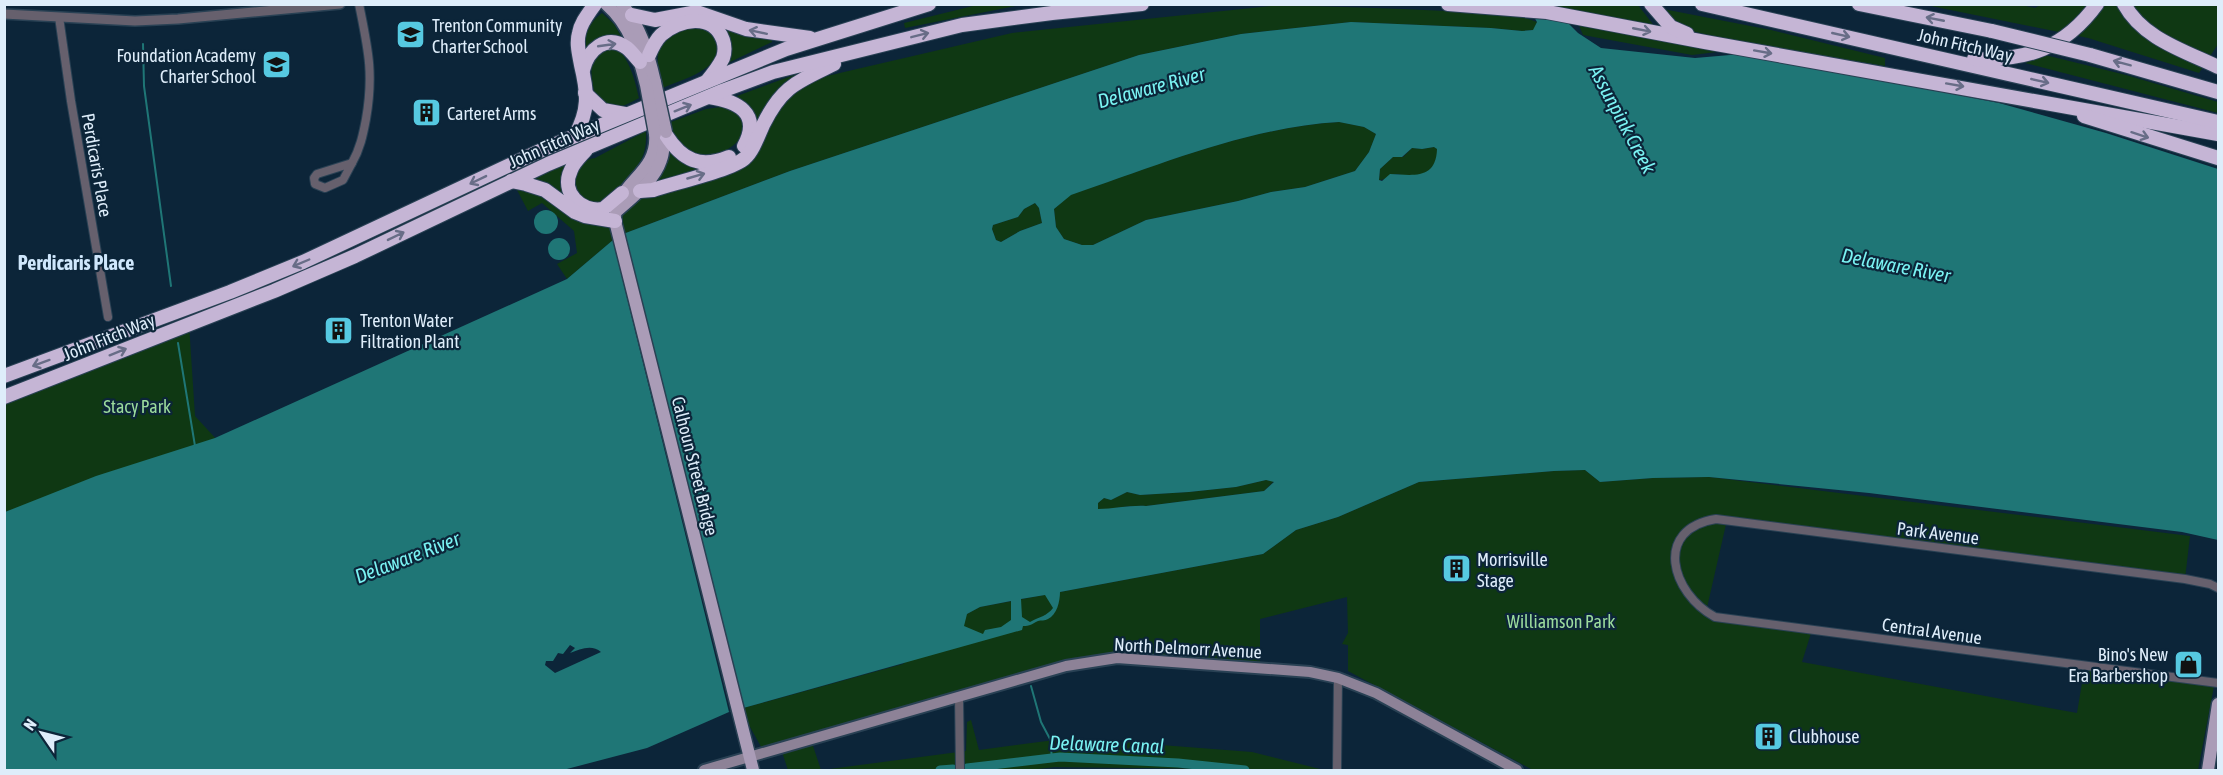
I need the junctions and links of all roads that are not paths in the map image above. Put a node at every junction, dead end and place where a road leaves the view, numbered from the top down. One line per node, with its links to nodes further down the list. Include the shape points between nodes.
1 (340, 4): 16 (street, via 135,21)
2 (360, 4): 36 (street, via 371,90 359,150)
3 (595, 4): 23 (highway, via 578,34)
4 (606, 4): 21 (main road)
5 (622, 4): 15 (main road)
6 (929, 4): 17 (highway, John Fitch Way)
7 (1142, 4): 19 (highway, John Fitch Way, one-way to 7, via 962,25)
8 (1448, 4): 18 (highway, one-way to 18, via 1548,12)
9 (1651, 4): 18 (highway, via 1671,27)
10 (1702, 4): 20 (highway, John Fitch Way, one-way to 20)
11 (1858, 4): 25 (highway, one-way to 11, bridge, via 1992,31)
12 (2097, 4): 20 (highway, via 2065,39 2032,52 2002,60)
13 (2124, 4): 22 (highway, via 2149,33)
14 (4, 14): 16 (street)
15 (632, 15): 17 (highway, one-way to 15, via 754,31 697,12 655,20); 21 (main road, via 643,37)
16 (59, 17): 41 (street, Perdicaris Place)
17 (816, 39): 24 (highway, John Fitch Way)
18 (1705, 42): 28 (highway, one-way to 28)
19 (864, 51): 27 (highway, John Fitch Way, via 773,72); 38 (highway, one-way to 19, via 739,163 751,152 772,106 784,92 797,81)
20 (1942, 58): 30 (highway, John Fitch Way, one-way to 30)
21 (645, 59): 23 (highway, one-way to 21, via 589,54 606,43 626,47); 24 (highway, via 669,29 691,21 705,22 720,33 725,49); 31 (main road, bridge)
22 (2218, 68)
23 (583, 72): 26 (highway)
24 (707, 81): 29 (highway, John Fitch Way)
25 (2218, 92)
26 (585, 93): 29 (highway, via 603,110); 33 (highway, via 585,119)
27 (709, 97): 31 (highway, via 733,102 747,117 749,135 738,153 716,161 690,160); 34 (highway, John Fitch Way, one-way to 27)
28 (2045, 103): 32 (highway); 35 (highway, one-way to 35)
29 (627, 114): 33 (highway, John Fitch Way)
30 (2218, 122)
31 (662, 134): 38 (main road, via 659,165); 39 (main road, via 650,163)
32 (2218, 134)
33 (575, 136): 42 (highway, John Fitch Way, one-way to 42, via 303,262)
34 (590, 147): 37 (highway, John Fitch Way); 39 (highway, via 571,169 571,194 584,208 599,210)
35 (2218, 159)
36 (352, 163): 36 (street, via 317,174 315,184 325,188 343,180)
37 (511, 181): 40 (highway, via 545,190 574,212); 43 (highway, John Fitch Way, one-way to 37, via 355,256)
38 (640, 191): 40 (main road)
39 (622, 194): 40 (main road, via 615,208)
40 (616, 221): 51 (main road, Calhoun Street Bridge)
41 (108, 317)
42 (4, 376)
43 (4, 397)
44 (1674, 560): 45 (street, Park Avenue, via 1679,542 1691,529 1716,519 2185,579); 47 (street, Central Avenue, via 1683,589 1697,606 1715,617)
45 (2218, 588)
46 (1338, 678): 48 (main road, North Delmorr Avenue, via 1310,672 1117,658 1078,663); 55 (street); 56 (main road, North Delmorr Avenue, via 1376,693)
47 (2218, 682)
48 (959, 697): 51 (main road, North Delmorr Avenue); 54 (street)
49 (2218, 704): 57 (main road)
50 (2218, 756): 58 (main road)
51 (749, 758): 52 (main road, North Delmorr Avenue); 53 (main road, Calhoun Street Bridge)
52 (704, 771)
53 (753, 771)
54 (960, 771)
55 (1337, 771)
56 (1517, 771)
57 (2208, 771)
58 (2216, 771)

